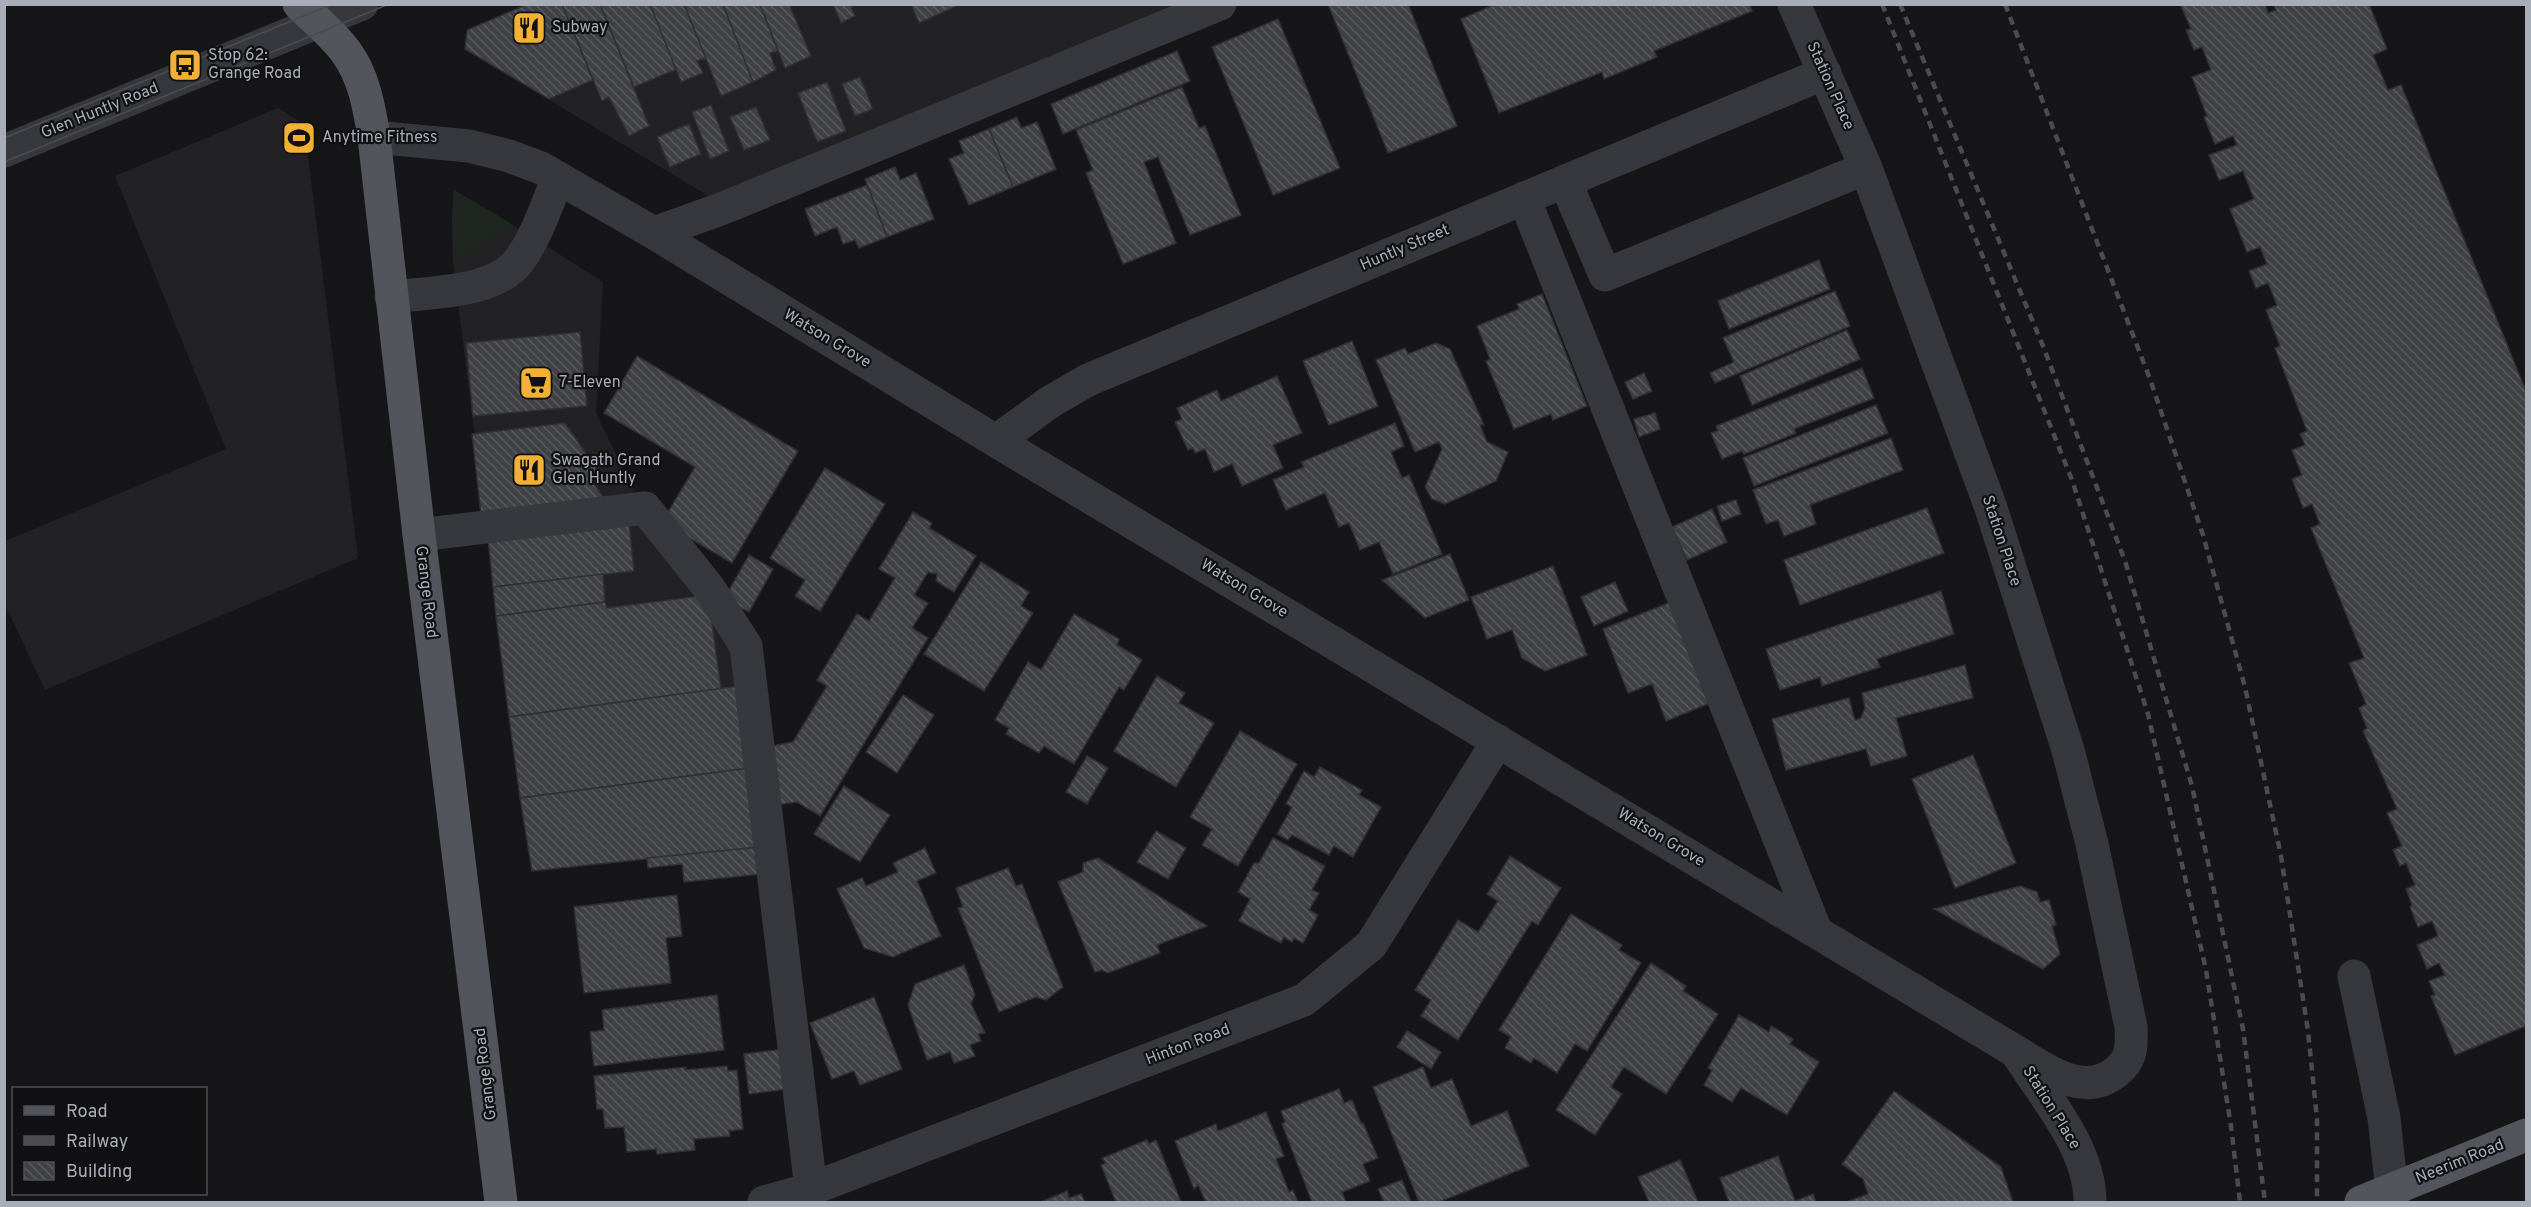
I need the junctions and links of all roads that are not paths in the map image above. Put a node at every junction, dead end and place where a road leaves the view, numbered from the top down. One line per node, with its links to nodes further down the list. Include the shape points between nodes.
1 (363, 4): 4 (street, Glen Huntly Road)
2 (1220, 4): 12 (street)
3 (1794, 4): 5 (street, Station Place)
4 (309, 13): 6 (main road, Grange Road, via 345,49 357,69); 7 (street, Glen Huntly Road)
5 (1825, 73): 8 (street, Station Place); 10 (street, Huntly Street)
6 (374, 137): 9 (street, Watson Grove, via 469,146 509,156); 13 (main road, Grange Road)
7 (4, 151)
8 (1866, 168): 10 (street, via 1605,275); 20 (street, Station Place, via 1991,508 2081,802 2132,1041 2126,1062 2109,1078)
9 (558, 178): 12 (street, Watson Grove); 13 (street, via 522,256 508,272 478,285)
10 (1565, 181): 11 (street, Huntly Street)
11 (1524, 198): 14 (street, Huntly Street, via 1088,380); 17 (street)
12 (654, 233): 14 (street, Watson Grove)
13 (391, 297): 15 (main road, Grange Road)
14 (996, 441): 16 (street, Watson Grove)
15 (419, 535): 22 (street, via 645,508 709,588 746,646); 24 (main road, Grange Road)
16 (1498, 741): 17 (street, Watson Grove); 22 (street, Hinton Road, via 1371,945 1304,1000)
17 (1816, 932): 19 (street, Watson Grove)
18 (2355, 976): 23 (street, via 2384,1118)
19 (2015, 1051): 20 (street, Watson Grove, via 2067,1079); 26 (street, Station Place, via 2077,1150 2085,1170)
20 (2098, 1082)
21 (2526, 1135): 23 (main road, Neerim Road)
22 (811, 1189): 25 (street, Hinton Road)
23 (2392, 1196): 27 (main road, Neerim Road)
24 (501, 1203)
25 (764, 1203)
26 (2090, 1203)
27 (2361, 1203)

